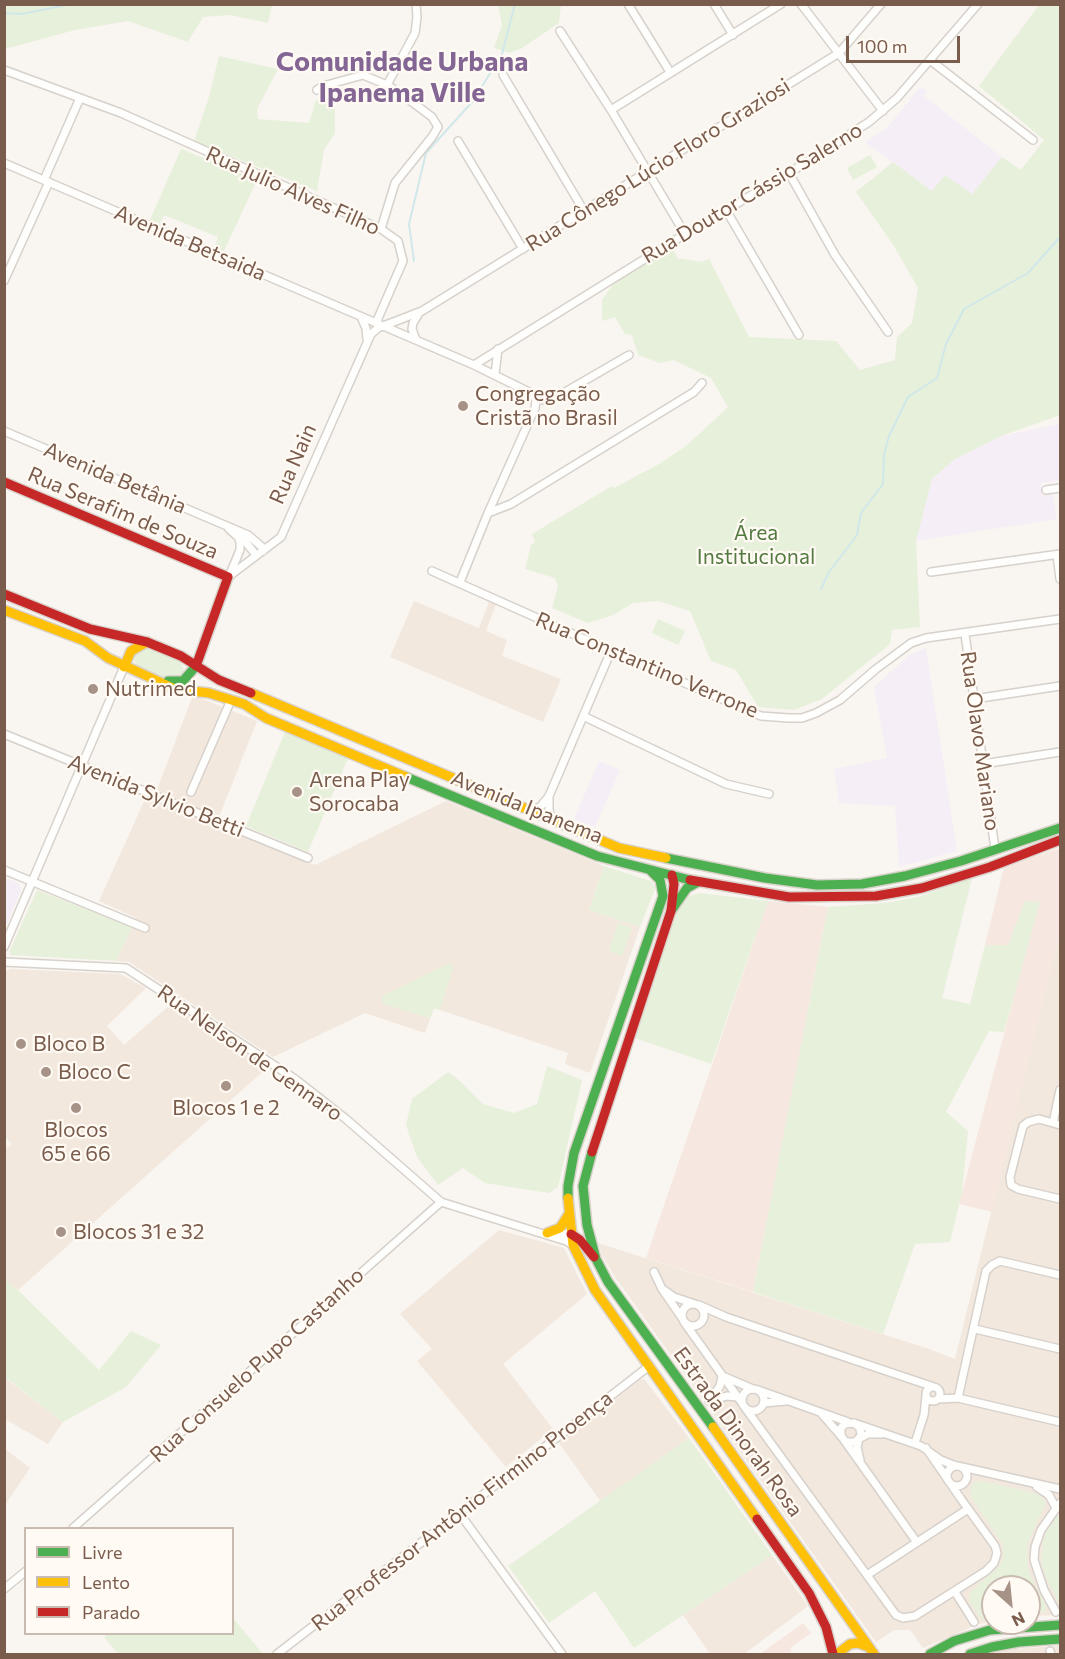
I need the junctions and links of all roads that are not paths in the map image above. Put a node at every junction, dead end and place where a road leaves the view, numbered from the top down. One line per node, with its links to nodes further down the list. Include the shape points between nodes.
1 (416, 4): 15 (street, via 415,33)
2 (628, 4): 13 (street)
3 (714, 4): 9 (street)
4 (781, 4): 9 (street)
5 (801, 4): 10 (street)
6 (881, 4): 10 (street, Rua Cônego Lúcio Floro Graziosi)
7 (978, 4): 11 (street, Rua Doutor Cássio Salerno)
8 (560, 31): 18 (street)
9 (733, 35): 13 (street)
10 (839, 53): 19 (street); 23 (street, Rua Cônego Lúcio Floro Graziosi)
11 (930, 60): 19 (street, Rua Doutor Cássio Salerno); 20 (street)
12 (4, 70): 17 (street, Rua Julio Alves Filho)
13 (670, 72): 18 (street)
14 (503, 75): 27 (street)
15 (387, 85): 16 (street, via 363,75); 28 (street, via 432,117 438,127 395,183)
16 (317, 90)
17 (80, 98): 25 (street); 28 (street, Rua Julio Alves Filho)
18 (611, 110): 23 (street)
19 (883, 111): 24 (street, Rua Doutor Cássio Salerno)
20 (1033, 140)
21 (458, 141): 31 (street)
22 (4, 163): 25 (street, Avenida Betsaida)
23 (647, 172): 27 (street, Rua Cônego Lúcio Floro Graziosi); 29 (street)
24 (789, 173): 26 (street, Rua Doutor Cássio Salerno); 38 (street, via 835,255)
25 (47, 181): 32 (street); 34 (street, Avenida Betsaida)
26 (726, 210): 29 (street, Rua Doutor Cássio Salerno); 40 (street)
27 (584, 211): 31 (street, Rua Cônego Lúcio Floro Graziosi)
28 (381, 229): 30 (street, Rua Julio Alves Filho)
29 (685, 234): 43 (street, Rua Doutor Cássio Salerno)
30 (398, 241): 35 (street, Rua Nain, via 403,261)
31 (523, 249): 33 (street, Rua Cônego Lúcio Floro Graziosi)
32 (4, 281)
33 (422, 311): 35 (street, Rua Cônego Lúcio Floro Graziosi); 36 (street, Rua Cônego Lúcio Floro Graziosi)
34 (361, 317): 35 (street, Avenida Betsaida); 41 (street)
35 (380, 325): 37 (street, Avenida Betsaida); 41 (street, Rua Nain)
36 (412, 329): 39 (street, Rua Cônego Lúcio Floro Graziosi); 42 (street)
37 (394, 331): 39 (street, Avenida Betsaida); 41 (street, via 378,334)
38 (888, 332)
39 (403, 335): 42 (street, Avenida Betsaida)
40 (799, 335)
41 (366, 342): 56 (street, Rua Nain)
42 (418, 342): 45 (street, Avenida Betsaida)
43 (498, 349): 45 (street, Rua Doutor Cássio Salerno); 46 (street)
44 (629, 355): 48 (street, via 553,399)
45 (474, 365): 46 (street, Avenida Betsaida)
46 (495, 374): 48 (street, Avenida Betsaida, via 531,393)
47 (702, 383): 53 (street, via 694,392 511,504)
48 (536, 400): 53 (street)
49 (4, 431): 54 (street, Avenida Betânia)
50 (4, 482): 61 (main road, Rua Serafim de Souza)
51 (1060, 488): 52 (street)
52 (1046, 490)
53 (488, 513): 63 (street)
54 (225, 525): 55 (street, Avenida Betânia); 57 (street, Avenida Betânia); 61 (street, via 240,542)
55 (248, 535): 56 (street, Avenida Betânia, via 266,541); 57 (street, Avenida Betânia, via 262,547)
56 (281, 537): 57 (street, Rua Nain)
57 (260, 553): 61 (street, Rua Nain)
58 (1059, 555): 60 (street); 62 (street)
59 (432, 571): 63 (street, Rua Constantino Verrone)
60 (931, 572)
61 (228, 577): 70 (main road)
62 (1060, 579)
63 (460, 582): 69 (street, Rua Constantino Verrone)
64 (4, 594): 68 (main road, Avenida Ipanema, via 90,629)
65 (4, 610): 71 (main road, Avenida Ipanema, via 85,641)
66 (1060, 619): 67 (street, Rua Constantino Verrone)
67 (965, 634): 69 (street, Rua Constantino Verrone, via 911,643 840,700 816,713 795,718 760,716); 74 (street, Rua Olavo Mariano)
68 (147, 642): 70 (main road, Avenida Ipanema); 71 (main road, via 131,651)
69 (611, 651): 76 (street)
70 (196, 666): 72 (main road, via 187,678 177,682); 84 (main road, Avenida Ipanema, via 219,680)
71 (124, 667): 72 (main road, Avenida Ipanema); 80 (street)
72 (141, 675): 75 (main road, Avenida Ipanema, via 175,688)
73 (1060, 686): 74 (street)
74 (974, 699): 79 (street, Rua Olavo Mariano)
75 (231, 700): 81 (street); 93 (main road, Avenida Ipanema, via 597,856)
76 (583, 716): 82 (street, via 726,784); 83 (street)
77 (4, 734): 80 (street, Avenida Sylvio Betti)
78 (1060, 752): 79 (street)
79 (983, 764): 88 (street, Rua Olavo Mariano)
80 (83, 766): 90 (street, Avenida Sylvio Betti); 95 (street)
81 (191, 792)
82 (769, 794)
83 (549, 796): 84 (street); 85 (street)
84 (531, 812): 85 (main road, Avenida Ipanema)
85 (552, 820): 91 (main road, Avenida Ipanema, via 619,848)
86 (1060, 828): 88 (main road, Avenida Ipanema)
87 (1060, 840): 89 (main road, Avenida Ipanema)
88 (995, 849): 89 (main road, via 1006,855); 91 (main road, Avenida Ipanema, via 905,876 862,884 817,885)
89 (1026, 854): 96 (main road, Avenida Ipanema, via 922,888 876,896 789,897)
90 (308, 858)
91 (661, 858): 94 (main road)
92 (4, 870): 95 (street)
93 (650, 870): 94 (main road, Avenida Ipanema); 105 (main road, Estrada Dinorah Rosa, via 660,880 663,896 574,1153 568,1186)
94 (672, 875): 96 (main road, Avenida Ipanema); 97 (main road)
95 (33, 882): 98 (street); 99 (street)
96 (698, 882): 97 (main road, via 687,888)
97 (671, 911): 109 (main road, Estrada Dinorah Rosa, via 588,1163 584,1207)
98 (145, 928)
99 (4, 947)
100 (4, 962): 104 (street, Rua Nelson de Gennaro, via 126,968 295,1079)
101 (1060, 1090): 102 (street)
102 (1057, 1124): 103 (street, via 1039,1119 1028,1122 1021,1130 1010,1177 1011,1185 1018,1190)
103 (1060, 1199)
104 (441, 1202): 106 (street, Rua Nelson de Gennaro); 152 (street, Rua Consuelo Pupo Castanho)
105 (569, 1214): 106 (main road, via 560,1228); 107 (main road, Estrada Dinorah Rosa)
106 (542, 1233): 107 (street, Rua Nelson de Gennaro); 108 (street, Rua Nelson de Gennaro)
107 (571, 1234): 108 (main road, Estrada Dinorah Rosa); 109 (main road)
108 (573, 1245): 120 (main road, Estrada Dinorah Rosa, via 595,1290)
109 (596, 1259): 162 (main road, Estrada Dinorah Rosa, via 608,1282)
110 (654, 1272): 112 (street)
111 (1060, 1275): 117 (street, via 1000,1261 992,1264 986,1271)
112 (662, 1289): 113 (street); 115 (street)
113 (697, 1304): 114 (street); 115 (street, via 683,1310); 116 (street, via 704,1312)
114 (726, 1317): 116 (street); 122 (street)
115 (683, 1320): 116 (street, via 696,1326); 118 (street)
116 (703, 1321): 118 (street, via 699,1329)
117 (975, 1329): 119 (street); 126 (street)
118 (702, 1345): 121 (street)
119 (1060, 1349)
120 (648, 1366): 151 (street, Rua Professor Antônio Firmino Proença); 165 (main road, Estrada Dinorah Rosa, via 809,1593)
121 (722, 1376): 124 (street); 129 (street); 129 (street, via 709,1401 727,1396)
122 (912, 1379): 123 (street); 125 (street)
123 (935, 1388): 125 (street, via 929,1389); 126 (street); 128 (street, via 940,1393)
124 (757, 1390): 127 (street); 129 (street, via 745,1393); 130 (street)
125 (926, 1396): 128 (street); 133 (street)
126 (958, 1398): 128 (street); 135 (street)
127 (788, 1400): 130 (street); 132 (street)
128 (937, 1400): 133 (street)
129 (742, 1403): 131 (street, via 750,1411); 136 (street)
130 (764, 1404): 131 (street)
131 (758, 1410): 136 (street)
132 (819, 1411): 134 (street); 138 (street)
133 (924, 1415): 140 (street)
134 (851, 1422): 137 (street); 138 (street, via 841,1428); 139 (street, via 861,1431)
135 (1060, 1422)
136 (765, 1434): 155 (street)
137 (889, 1435): 139 (street, via 874,1433); 140 (street)
138 (842, 1438): 139 (street, via 852,1443); 142 (street)
139 (859, 1439): 142 (street)
140 (915, 1443): 141 (street)
141 (926, 1448): 143 (street); 146 (street)
142 (861, 1466): 153 (street)
143 (959, 1467): 144 (street); 145 (street, via 967,1474); 146 (street, via 949,1471)
144 (989, 1474): 145 (street); 147 (street)
145 (966, 1481): 146 (street, via 957,1486); 150 (street, via 963,1490)
146 (950, 1482): 150 (street)
147 (1035, 1485): 148 (street); 149 (street)
148 (1060, 1490)
149 (1058, 1506): 158 (street, via 1041,1530 1034,1560)
150 (967, 1508): 153 (street); 157 (street, via 997,1553 986,1571)
151 (460, 1514): 163 (street, Rua Professor Antônio Firmino Proença); 164 (street)
152 (74, 1527)
153 (916, 1541): 155 (street)
154 (24, 1572): 156 (street)
155 (867, 1575): 157 (street, via 896,1615 903,1618 915,1616)
156 (4, 1589)
157 (955, 1592): 159 (street)
158 (1056, 1612)
159 (974, 1622)
160 (1056, 1625): 161 (main road); 166 (main road, via 990,1630 954,1641)
161 (1056, 1639): 167 (main road)
162 (871, 1651): 165 (main road, via 850,1644)
163 (277, 1654)
164 (562, 1654)
165 (835, 1654)
166 (930, 1654)
167 (970, 1654)

